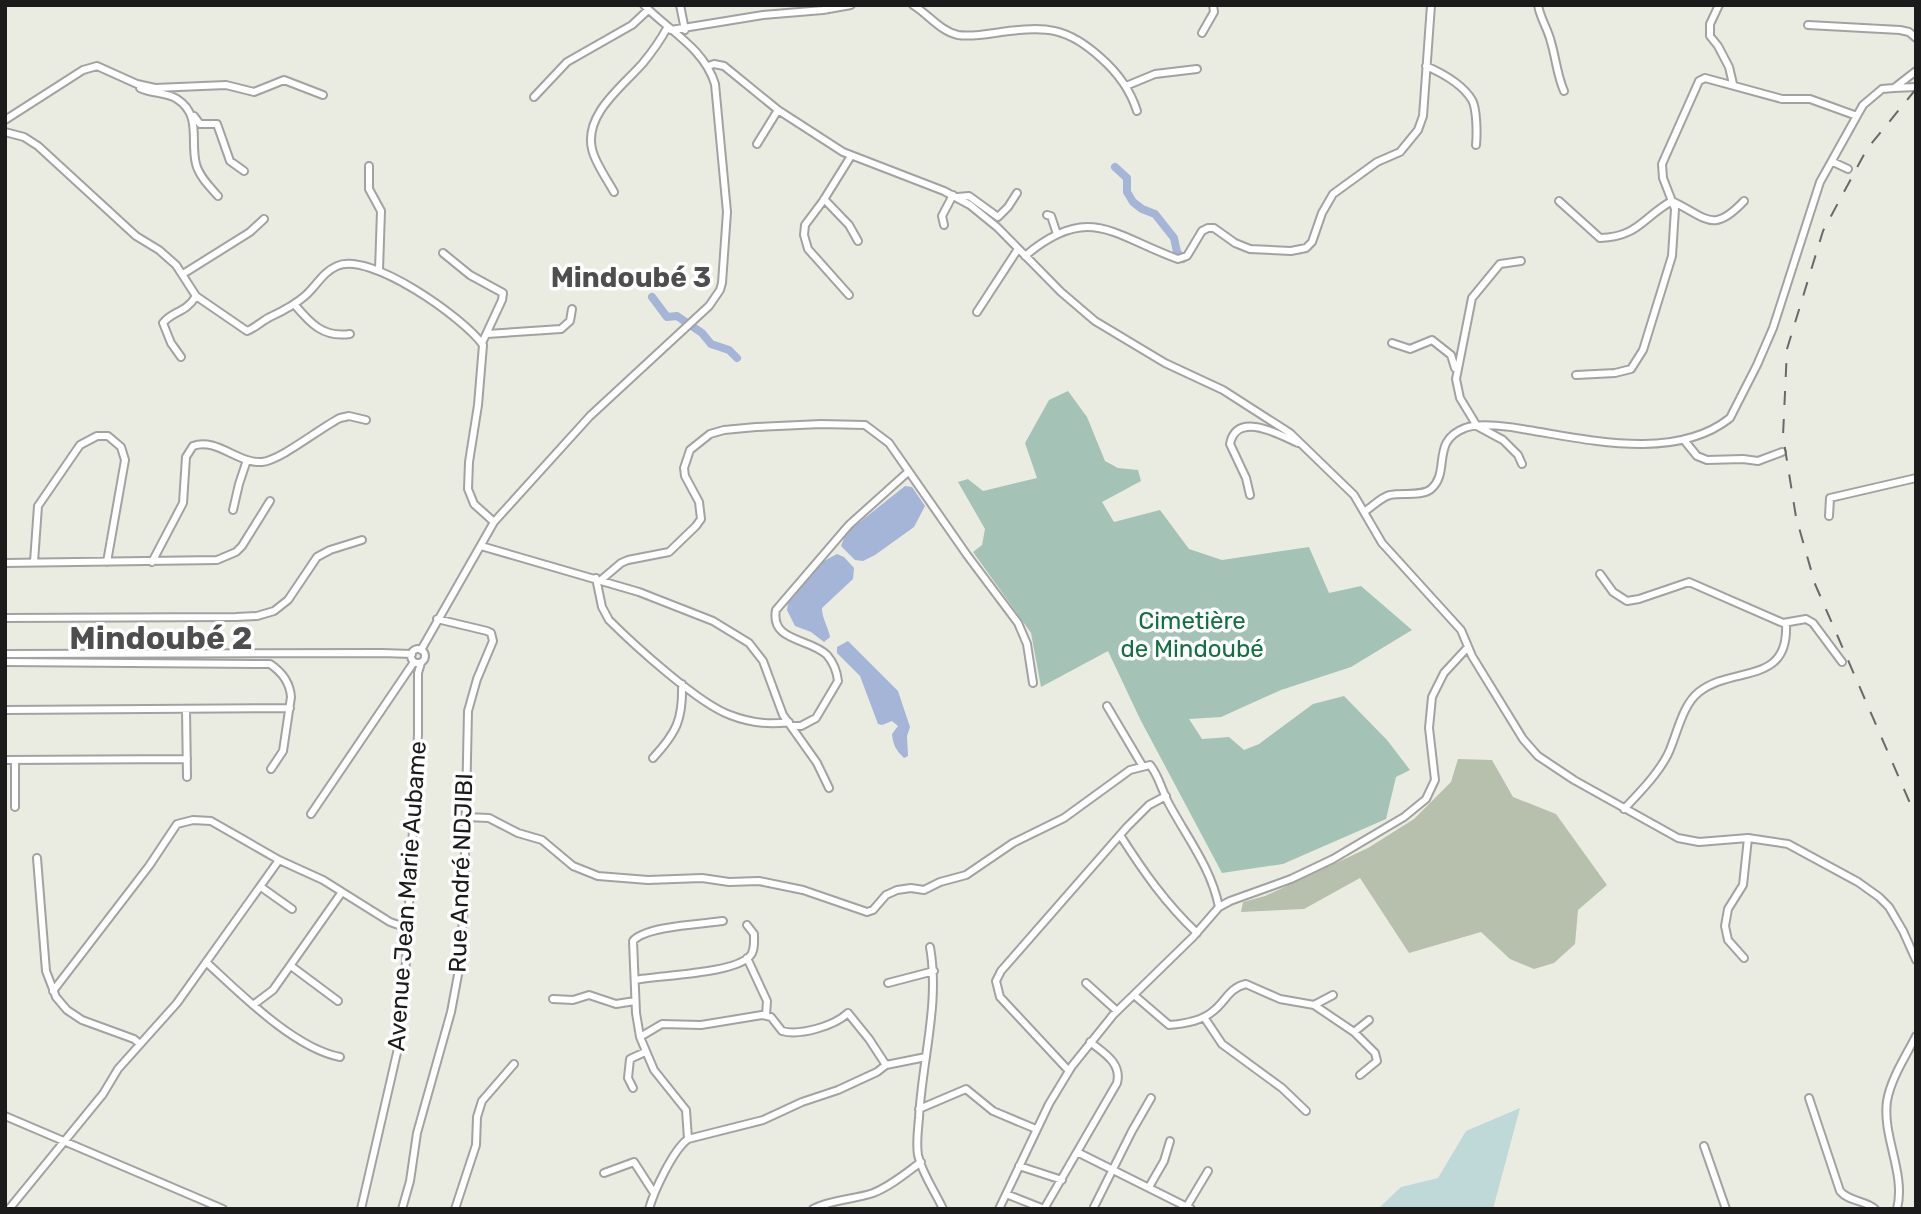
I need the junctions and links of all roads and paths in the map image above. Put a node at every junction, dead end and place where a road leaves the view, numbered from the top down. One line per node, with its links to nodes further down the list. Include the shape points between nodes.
1 (680, 5): 11 (street)
2 (851, 5): 11 (street)
3 (913, 5): 20 (street, via 958,35 1036,30 1068,33)
4 (1213, 5): 12 (street)
5 (1431, 5): 15 (street)
6 (1538, 5): 23 (street)
7 (1719, 5): 19 (street, via 1710,36 1729,67)
8 (646, 7): 10 (street); 25 (street, via 632,25 567,62)
9 (1808, 25): 13 (street, via 1900,30)
10 (669, 29): 11 (street); 14 (street); 39 (street, via 601,110 594,126 593,153)
11 (685, 30)
12 (1202, 33)
13 (1916, 38)
14 (708, 66): 26 (street, via 724,66); 84 (street, via 717,93 727,212 720,290 709,306 590,416)
15 (1426, 66): 33 (street, via 1472,100); 50 (street, via 1418,130 1400,152 1377,162 1333,194 1306,248 1250,249 1208,228 1187,256 1178,259 1110,229 1082,228)
16 (1197, 69): 20 (street, via 1155,74)
17 (1916, 71): 21 (street)
18 (137, 84): 24 (street, via 161,89 226,85 254,92 284,80); 28 (street, via 147,92 176,99); 30 (street, via 97,66 86,68)
19 (1733, 84): 29 (street, via 1782,99 1810,99); 45 (street, via 1705,78 1696,84 1662,164)
20 (1126, 86): 27 (street)
21 (1894, 88): 22 (street); 29 (street, via 1871,96)
22 (1916, 88)
23 (1564, 91)
24 (323, 95)
25 (534, 97)
26 (778, 110): 32 (street); 34 (street)
27 (1137, 111)
28 (190, 113): 38 (street, via 200,124 217,124 230,161); 41 (street, via 196,166)
29 (1857, 116): 35 (street)
30 (5, 120)
31 (5, 132): 57 (street, via 38,146)
32 (757, 144)
33 (1476, 145)
34 (851, 156): 42 (street); 43 (street)
35 (1833, 162): 37 (street); 72 (street, via 1820,182 1773,328 1734,411 1723,424)
36 (369, 166): 56 (street, via 369,189 381,211)
37 (1848, 169)
38 (244, 171)
39 (614, 192)
40 (1017, 193): 42 (street, via 998,217 969,196)
41 (218, 196)
42 (955, 196): 49 (street, via 942,216); 52 (street, via 982,214)
43 (824, 200): 51 (street); 58 (street, via 805,225 806,243)
44 (1559, 201): 45 (street, via 1601,238 1635,230)
45 (1672, 201): 46 (street, via 1719,221); 69 (street, via 1676,219 1672,256 1636,364 1615,373)
46 (1744, 201)
47 (1047, 215): 50 (street)
48 (264, 219): 57 (street)
49 (944, 225)
50 (1057, 234): 54 (street)
51 (858, 241)
52 (1018, 249): 54 (street); 62 (street)
53 (443, 253): 64 (street, via 503,293)
54 (1025, 256): 73 (street, via 1095,321 1223,390)
55 (1521, 261): 68 (street, via 1500,264 1472,298)
56 (379, 270): 60 (street, via 353,262 335,267); 65 (street, via 446,311)
57 (183, 274): 59 (street)
58 (849, 295)
59 (197, 296): 60 (street, via 247,331); 67 (street, via 188,308 163,323)
60 (294, 304): 63 (street, via 320,330)
61 (572, 309): 64 (street, via 570,321 561,329)
62 (977, 312)
63 (350, 334)
64 (487, 334): 65 (street)
65 (482, 343): 84 (street, via 468,489 478,509)
66 (1392, 343): 68 (street, via 1410,349 1435,341 1451,355)
67 (181, 357)
68 (1455, 373): 71 (street, via 1460,398)
69 (1576, 376)
70 (366, 420): 75 (street, via 342,417 272,459)
71 (1477, 426): 72 (street, via 1632,444); 76 (street, via 1503,440); 82 (street, via 1450,438 1431,490 1386,495)
72 (1684, 440): 74 (street, via 1697,456 1707,460 1758,461)
73 (1303, 446): 79 (street, via 1258,426 1234,435 1230,444); 82 (street, via 1354,495)
74 (1782, 453)
75 (247, 460): 81 (street); 89 (street, via 207,444 193,446 186,457 183,503)
76 (1522, 464)
77 (908, 472): 92 (street, via 889,443 865,425 716,432 685,458 685,475 701,510 696,526 669,552 621,563); 102 (street, via 1018,623 1027,644); 108 (street, via 849,525 776,610 780,631 825,653 838,681 816,718 801,726)
78 (1916, 478): 83 (street, via 1830,498)
79 (1250, 495)
80 (270, 501): 89 (street, via 242,546 229,556 217,561)
81 (233, 510)
82 (1364, 513): 96 (street, via 1382,543 1461,630)
83 (1829, 516)
84 (494, 522): 86 (street)
85 (362, 540): 93 (street, via 317,557 285,603 266,614)
86 (481, 546): 92 (street); 94 (street)
87 (34, 562): 88 (street); 88 (street, via 38,506 79,445 97,436 116,441 125,460); 90 (street)
88 (107, 562): 89 (street)
89 (152, 562)
90 (5, 563)
91 (1600, 574): 95 (street, via 1626,601 1689,582)
92 (598, 579): 103 (street, via 609,620); 108 (street, via 713,621 749,643 763,662 776,700)
93 (5, 618)
94 (438, 619): 97 (street); 121 (street, Rue André NDJIBI, via 487,631 493,637 468,711)
95 (1786, 624): 101 (street, via 1806,619); 119 (street, via 1787,641 1773,663 1711,684 1692,698 1667,755)
96 (1468, 646): 119 (street, via 1530,749); 128 (street, via 1444,673 1432,697 1429,728 1435,780 1421,804 1333,859)
97 (421, 650): 99 (street); 99 (street, Avenue Jean Marie Aubame, via 425,656)
98 (5, 654): 99 (street)
99 (413, 658): 120 (street); 132 (street, Avenue Jean Marie Aubame, via 418,673 418,734)
100 (5, 662): 105 (street, via 265,663 276,668 288,684)
101 (1842, 662)
102 (1033, 683)
103 (682, 684): 108 (street, via 729,715); 109 (street, via 678,727)
104 (1107, 706): 113 (street)
105 (290, 708): 106 (street); 114 (street, via 283,751)
106 (186, 709): 107 (street); 110 (street)
107 (5, 710)
108 (791, 724): 116 (street)
109 (653, 758)
110 (187, 759): 112 (street); 115 (street)
111 (5, 760): 112 (street)
112 (15, 760): 118 (street)
113 (1142, 765): 117 (street, via 1153,768); 121 (street, via 966,876 924,890 897,890 870,911 759,881 598,876 573,866 542,840 489,818)
114 (271, 769)
115 (187, 778)
116 (829, 788)
117 (1166, 796): 122 (street, via 1149,805); 128 (street, via 1209,873)
118 (15, 807)
119 (1624, 809): 123 (street, via 1687,841)
120 (311, 814)
121 (466, 817): 196 (street, Rue André NDJIBI, via 458,979)
122 (1120, 835): 133 (street, via 1146,876); 168 (street, via 996,981 1000,997)
123 (1748, 838): 135 (street, via 1788,844 1869,890 1889,907); 137 (street, via 1743,885 1728,909 1725,926 1728,940)
124 (37, 858): 145 (street, via 46,971)
125 (279, 860): 126 (street); 127 (street); 145 (street, via 211,821 177,824)
126 (261, 887): 129 (street); 138 (street)
127 (342, 892): 132 (street); 139 (street)
128 (1219, 907): 133 (street)
129 (292, 909)
130 (723, 921): 142 (street, via 637,937 633,941)
131 (747, 925): 136 (street, via 754,934 753,950)
132 (407, 928): 195 (street, Avenue Jean Marie Aubame, via 400,1044)
133 (1197, 933): 147 (street)
134 (930, 947): 140 (street)
135 (1915, 957)
136 (747, 958): 142 (street, via 708,971); 155 (street, via 767,1001)
137 (1744, 958)
138 (206, 962): 152 (street); 162 (street)
139 (291, 966): 150 (street); 152 (street, via 270,994)
140 (934, 971): 141 (street); 146 (street)
141 (923, 974): 143 (street); 146 (street)
142 (635, 980): 151 (street)
143 (888, 983)
144 (1086, 983): 154 (street)
145 (53, 991): 162 (street, via 74,1015)
146 (933, 992): 165 (street)
147 (1133, 995): 154 (street); 156 (street, via 1169,1024)
148 (1334, 995): 153 (street)
149 (553, 999): 151 (street, via 589,995 616,1004)
150 (338, 1001)
151 (635, 1001): 160 (street)
152 (253, 1005): 164 (street, via 316,1050)
153 (1314, 1005): 156 (street, via 1280,999 1246,984 1230,991); 158 (street)
154 (1116, 1011): 161 (street)
155 (766, 1015): 160 (street, via 701,1025 662,1024); 167 (street, via 785,1033 825,1026 848,1013)
156 (1204, 1017): 174 (street, via 1222,1044)
157 (1369, 1020): 158 (street)
158 (1354, 1032): 169 (street, via 1377,1056)
159 (1916, 1036): 205 (street, via 1890,1087 1887,1103 1899,1182)
160 (640, 1037): 163 (street)
161 (1090, 1042): 168 (street); 181 (street, via 1113,1062 1119,1075)
162 (140, 1044): 177 (street)
163 (645, 1052): 170 (street, via 630,1060 628,1078); 178 (street, via 686,1110)
164 (340, 1057)
165 (926, 1057): 167 (street); 173 (street)
166 (514, 1064): 197 (street, via 482,1101 476,1145)
167 (886, 1065): 178 (street, via 763,1120)
168 (1069, 1071): 176 (street)
169 (1360, 1075)
170 (633, 1088)
171 (1151, 1098): 184 (street)
172 (1810, 1098): 204 (street, via 1840,1191)
173 (919, 1109): 176 (street, via 966,1089 993,1111); 182 (street)
174 (1306, 1111)
175 (5, 1116): 177 (street)
176 (1036, 1129): 183 (street)
177 (64, 1139): 193 (street); 194 (street)
178 (688, 1139): 189 (street)
179 (1170, 1141): 188 (street)
180 (1704, 1146): 203 (street)
181 (1077, 1152): 184 (street); 187 (street)
182 (921, 1163): 199 (street, via 879,1191); 200 (street)
183 (1019, 1167): 187 (street); 190 (street)
184 (1112, 1169): 188 (street); 191 (street)
185 (1208, 1171): 192 (street)
186 (604, 1173): 189 (street, via 634,1162)
187 (1062, 1180): 202 (street)
188 (1149, 1187): 192 (street)
189 (654, 1193): 198 (street)
190 (1006, 1194): 201 (street); 202 (street)
191 (1094, 1208)
192 (1189, 1208)
193 (9, 1209)
194 (223, 1209)
195 (361, 1209)
196 (402, 1209)
197 (455, 1209)
198 (649, 1209)
199 (813, 1209)
200 (943, 1209)
201 (999, 1209)
202 (1044, 1209)
203 (1726, 1209)
204 (1875, 1209)
205 (1897, 1209)

